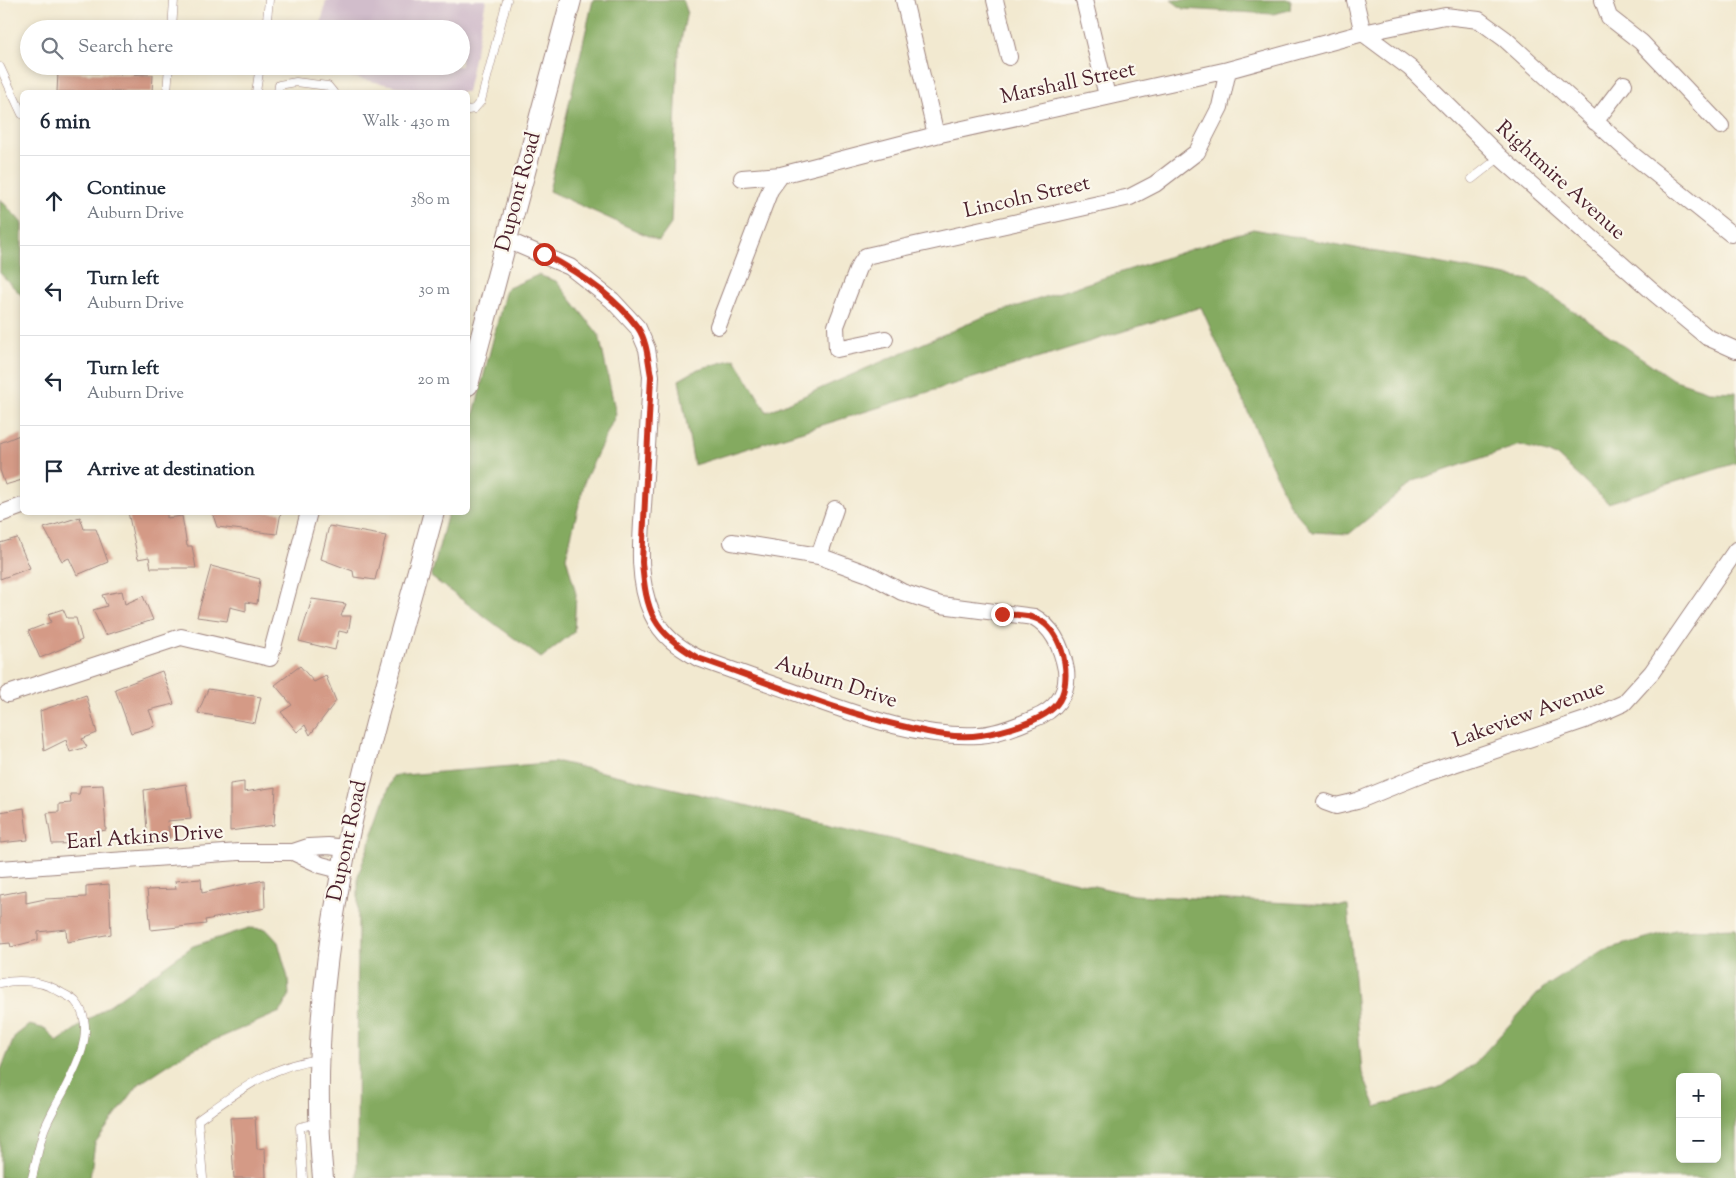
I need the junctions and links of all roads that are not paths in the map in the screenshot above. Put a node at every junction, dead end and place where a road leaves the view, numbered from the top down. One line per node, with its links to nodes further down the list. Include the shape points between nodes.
1 (174, 0): 10 (lane)
2 (269, 0): 11 (lane)
3 (507, 0): 25 (lane, via 481,101 474,110)
4 (571, 0): 34 (street, Dupont Road)
5 (904, 0): 28 (street)
6 (995, 0): 13 (street)
7 (1084, 0): 23 (street)
8 (1355, 0): 12 (street)
9 (1604, 0): 27 (street, via 1609,17 1641,42)
10 (173, 20)
11 (267, 20)
12 (1363, 33): 15 (street, Marshall Street); 26 (street, Marshall Street, via 1446,16 1478,20 1505,39); 29 (street, Rightmire Avenue, via 1410,68)
13 (1009, 57)
14 (0, 67): 24 (lane)
15 (1228, 70): 23 (street, Marshall Street); 36 (street, Lincoln Street, via 1220,108 1197,152 1154,184 1130,197 866,256 858,268 836,326 837,350)
16 (168, 75): 19 (lane)
17 (259, 75): 20 (lane)
18 (1624, 84): 26 (street)
19 (167, 90)
20 (256, 90)
21 (278, 90): 22 (lane, via 279,85 296,82 328,86)
22 (331, 90)
23 (1107, 96): 28 (street, Marshall Street)
24 (20, 110)
25 (470, 110)
26 (1595, 122): 33 (street, Marshall Street)
27 (1721, 126)
28 (936, 134): 30 (street, Marshall Street)
29 (1500, 156): 32 (lane); 37 (street, Rightmire Avenue, via 1707,337)
30 (781, 175): 31 (street, Marshall Street); 35 (street, via 770,190)
31 (742, 178)
32 (1472, 179)
33 (1730, 234)
34 (507, 240): 38 (street, Dupont Road); 46 (street, Auburn Drive, via 570,267 612,300 638,328 647,349 651,376 641,544 644,590 662,632 676,645 698,658 869,719 938,734 980,735 1020,725 1057,705 1065,691 1064,660 1056,637 1045,623 1034,617 941,605)
35 (718, 326)
36 (885, 339)
37 (1736, 350)
38 (470, 378)
39 (20, 507): 41 (street)
40 (834, 509): 46 (street)
41 (0, 514)
42 (308, 515): 47 (street, via 270,658 181,637)
43 (433, 515): 49 (street, Dupont Road, via 364,766)
44 (732, 542): 46 (street, Auburn Drive)
45 (1736, 550): 48 (street, Lakeview Avenue, via 1652,672 1624,703 1588,719 1421,775 1357,801 1336,806)
46 (819, 556)
47 (8, 694)
48 (1325, 802)
49 (345, 848): 50 (street, Earl Atkins Drive, via 308,847); 52 (street, Dupont Road)
50 (293, 852): 51 (street, Earl Atkins Drive, via 240,852); 52 (street, Earl Atkins Drive, via 321,866)
51 (0, 869)
52 (340, 870): 54 (street, Dupont Road, via 331,921)
53 (0, 983): 56 (lane, via 15,980 54,988 75,1001 86,1022 86,1033 68,1088 45,1130)
54 (320, 1059): 55 (street, Dupont Road); 57 (lane, via 281,1067 198,1120)
55 (320, 1122): 58 (lane, via 300,1127); 59 (street, Dupont Road)
56 (32, 1178)
57 (203, 1178)
58 (303, 1178)
59 (323, 1178)

